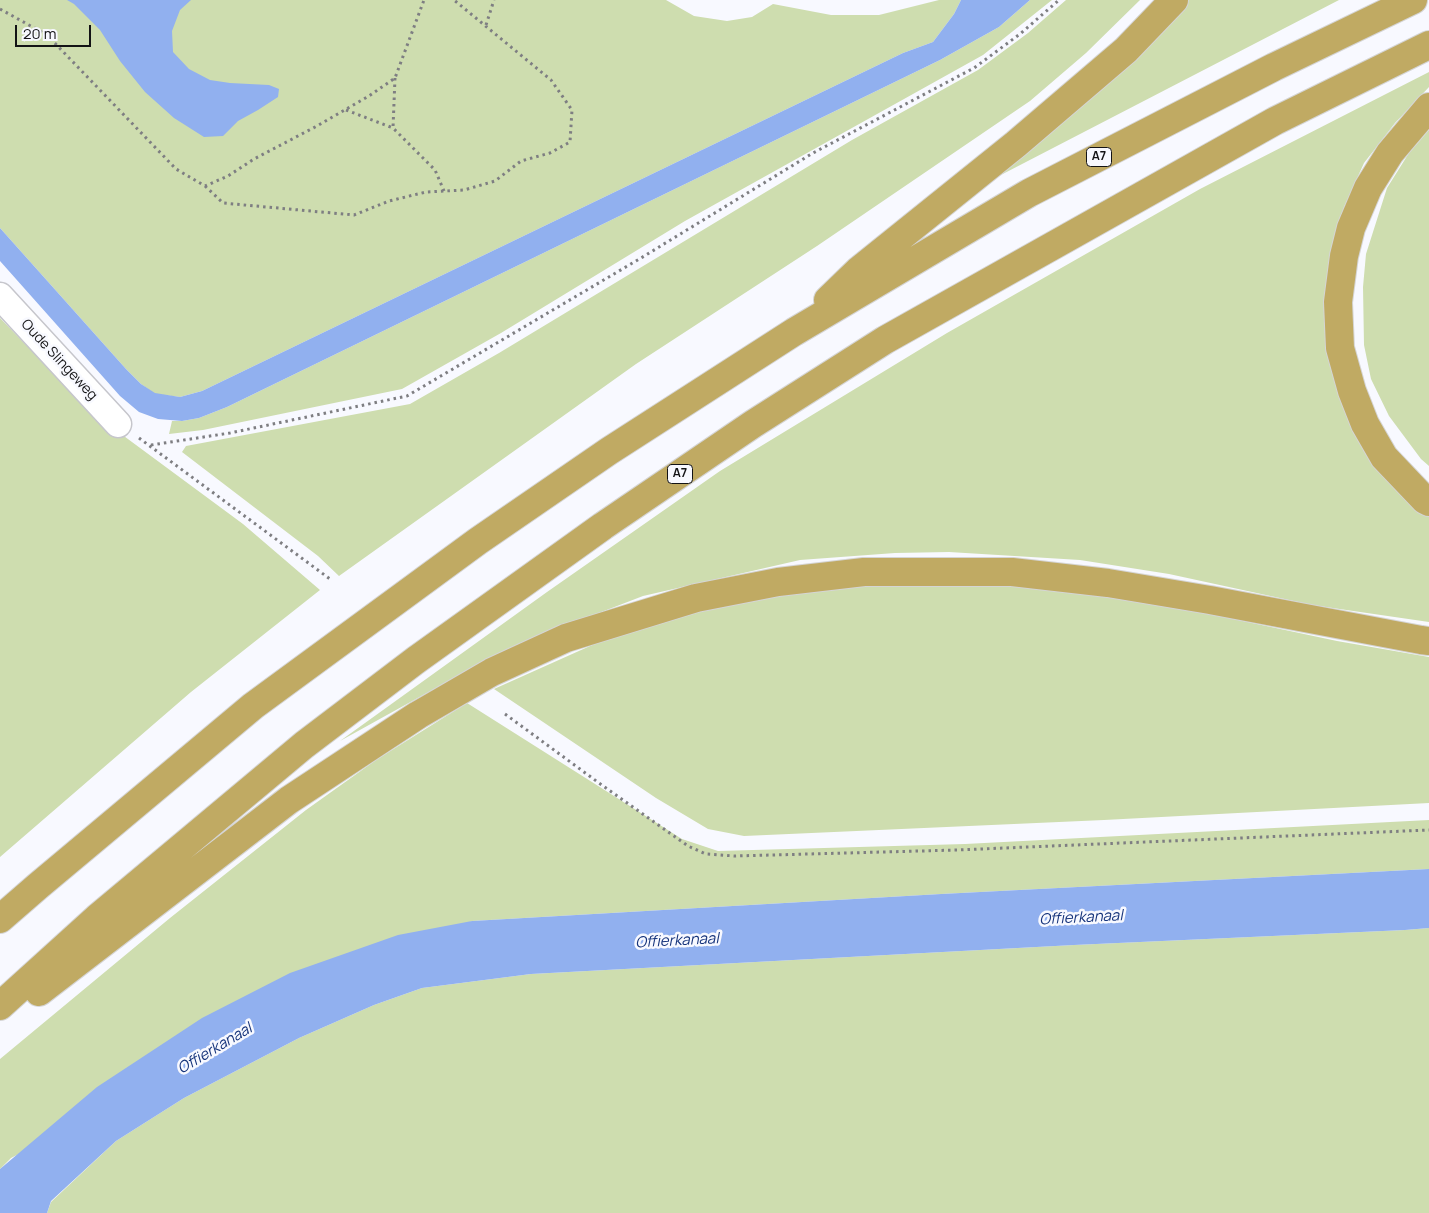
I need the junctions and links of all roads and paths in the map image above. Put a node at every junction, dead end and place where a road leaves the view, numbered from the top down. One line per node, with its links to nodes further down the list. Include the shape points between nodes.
1 (424, 0): 10 (path)
2 (454, 0): 8 (path)
3 (494, 0): 8 (path)
4 (1059, 0): 20 (path, via 974,68 813,153 407,396 151,446)
5 (1174, 0): 17 (highway, A7, via 1126,50 1016,144 858,271)
6 (1413, 0): 17 (highway, A7, via 1274,67 1029,193)
7 (0, 9): 14 (path, via 47,35 176,169)
8 (486, 25): 15 (path, via 551,80 572,110 570,142 550,153 521,161 495,181 464,190)
9 (1429, 45): 25 (highway, A7, via 1275,122 885,340 603,526 304,745 96,918)
10 (395, 78): 12 (path); 13 (path)
11 (1429, 107): 19 (highway, via 1390,153 1368,188 1351,228 1338,302 1340,348 1365,424 1384,457)
12 (346, 110): 13 (path); 14 (path)
13 (393, 128): 15 (path, via 435,170)
14 (205, 186): 15 (path, via 223,203 354,215 389,201)
15 (444, 191)
16 (0, 296): 18 (street, Oude Slingeweg)
17 (794, 332): 24 (highway, A7, via 609,451 478,541 253,706)
18 (118, 424)
19 (1429, 502)
20 (330, 579)
21 (1429, 641): 26 (highway, via 1108,583 1012,572 864,572 778,582 696,598 566,638 492,672 418,715 288,800)
22 (505, 714): 23 (path, via 688,846 706,854 957,850)
23 (1429, 830)
24 (0, 919)
25 (0, 1006)
26 (0, 1022)

